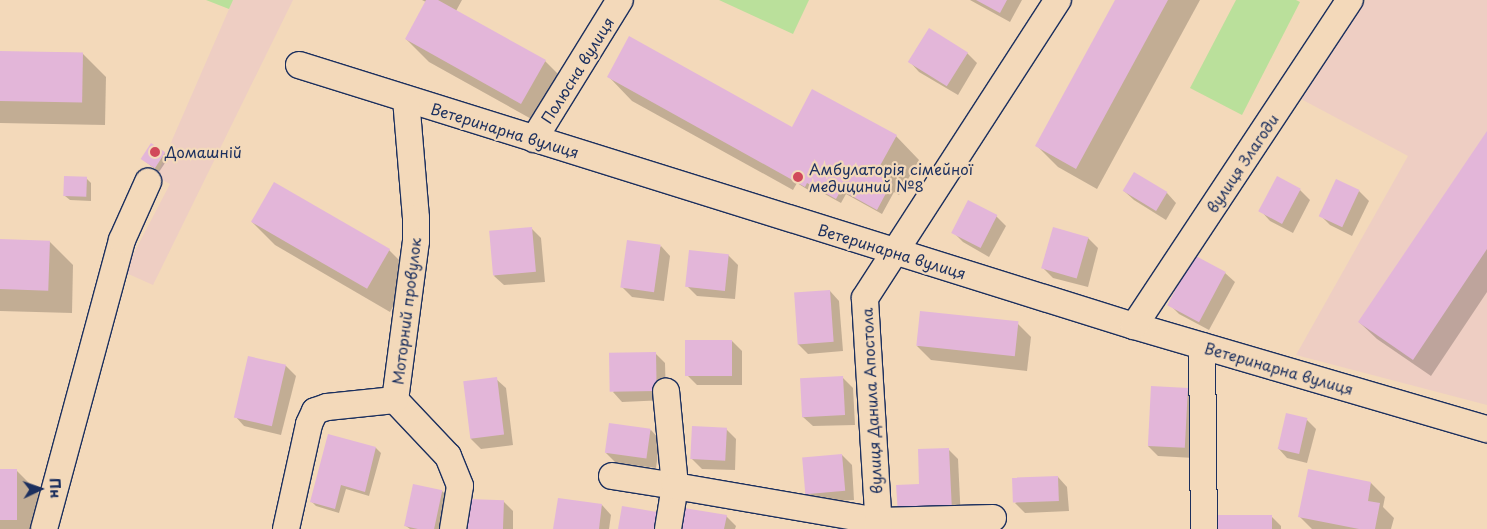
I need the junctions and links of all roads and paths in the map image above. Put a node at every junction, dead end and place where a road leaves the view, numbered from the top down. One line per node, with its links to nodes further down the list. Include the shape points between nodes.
1 (620, 0): 6 (street, Полюсна вулиця)
2 (1058, 0): 8 (street, вулиця Данила Апостола)
3 (1350, 0): 9 (street, вулиця Злагоди)
4 (298, 66): 5 (street, Ветеринарна вулиця)
5 (406, 99): 6 (street, Ветеринарна вулиця); 12 (street, Моторний провулок, via 416,225)
6 (534, 139): 8 (street, Ветеринарна вулиця)
7 (148, 182): 18 (street, via 122,240)
8 (895, 252): 9 (street, Ветеринарна вулиця); 17 (street, вулиця Данила Апостола, via 865,298)
9 (1134, 326): 10 (street, Ветеринарна вулиця)
10 (1202, 346): 13 (street, Ветеринарна вулиця); 22 (street)
11 (666, 391): 15 (street)
12 (395, 400): 19 (street, via 327,407 315,412); 20 (street, Моторний провулок, via 448,456 460,486)
13 (1487, 429)
14 (612, 476): 15 (street)
15 (675, 486): 17 (street); 21 (street)
16 (993, 518): 17 (street)
17 (878, 525)
18 (44, 529)
19 (286, 529)
20 (453, 529)
21 (668, 529)
22 (1204, 529)

